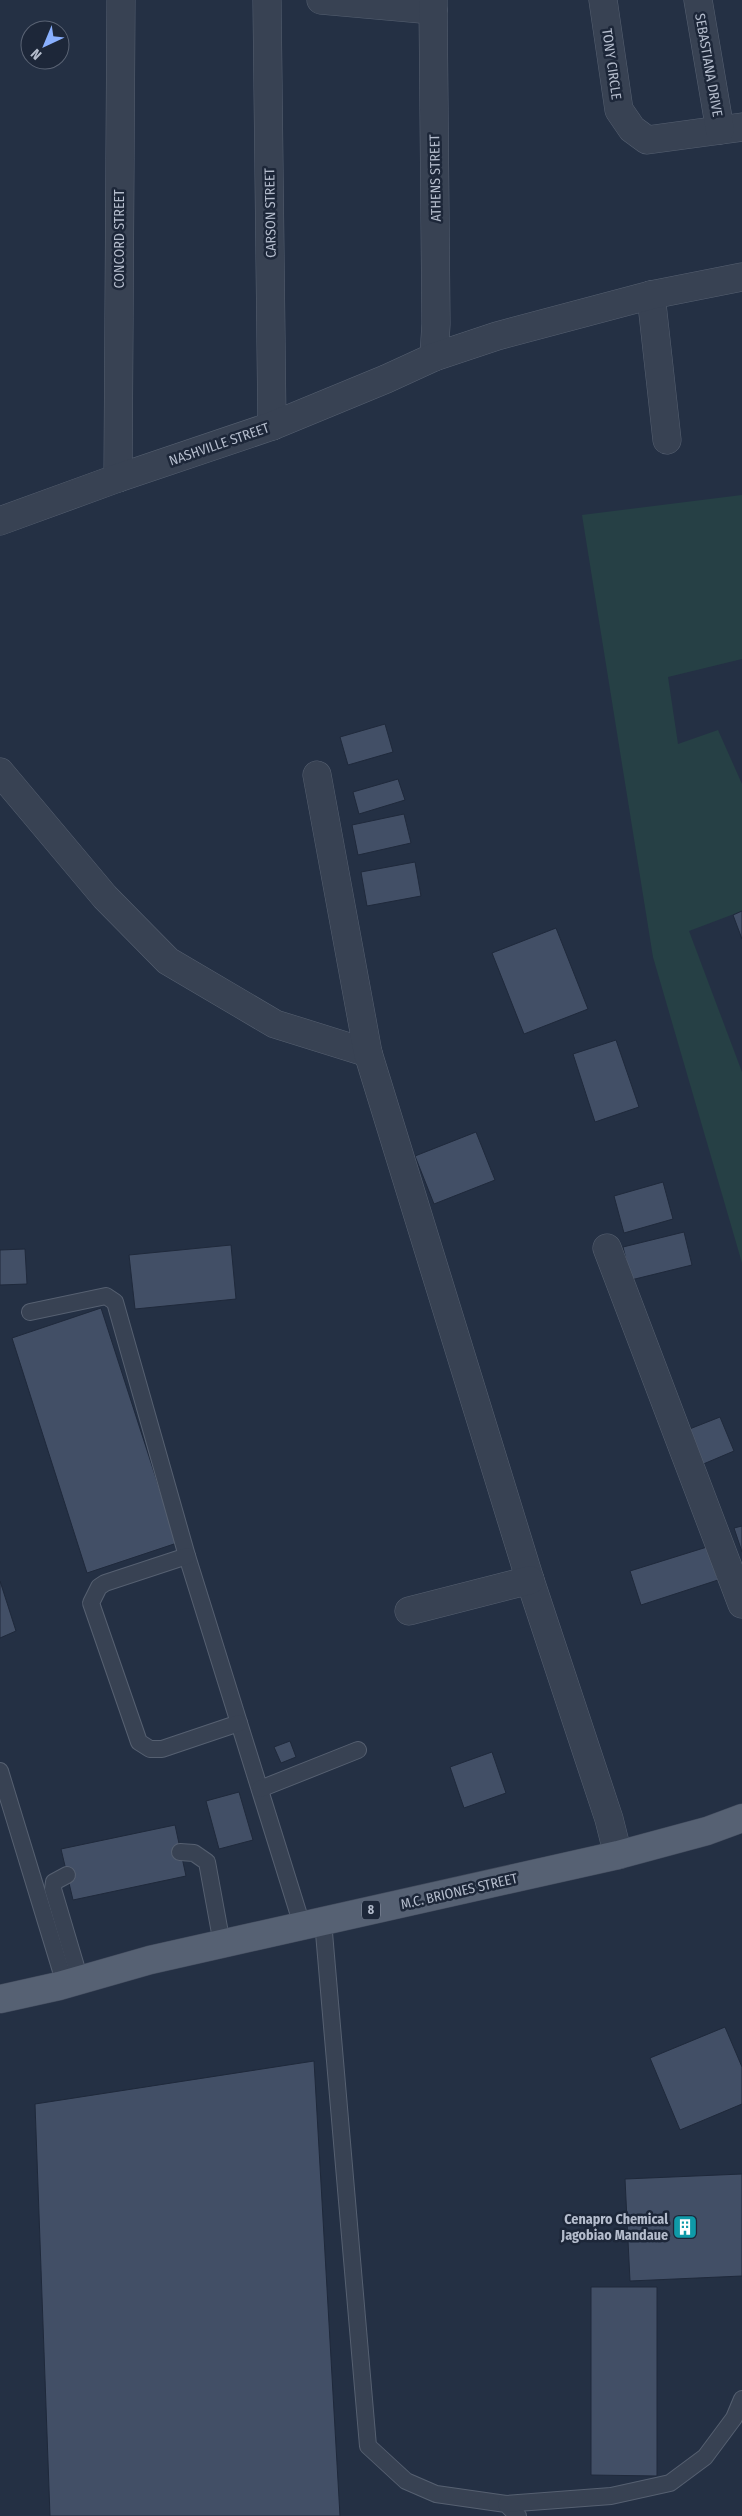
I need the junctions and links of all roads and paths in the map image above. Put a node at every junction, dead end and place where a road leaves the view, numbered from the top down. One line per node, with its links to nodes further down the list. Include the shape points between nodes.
1 (121, 0): 13 (street, CONCORD STREET)
2 (267, 0): 11 (street, CARSON STREET)
3 (321, 0): 6 (street)
4 (603, 0): 7 (street, TONY CIRCLE, via 619,110 632,129 648,140)
5 (698, 0): 7 (street, SEBASTIANA DRIVE)
6 (433, 5): 10 (street, ATHENS STREET)
7 (731, 129)
8 (742, 277): 9 (street, NASHVILLE STREET)
9 (651, 295): 10 (street, NASHVILLE STREET, via 497,336); 12 (street)
10 (434, 357): 11 (street, NASHVILLE STREET)
11 (272, 426): 13 (street, NASHVILLE STREET)
12 (667, 440)
13 (118, 478): 14 (street, NASHVILLE STREET)
14 (0, 522)
15 (0, 772): 17 (street, via 105,898 168,961 275,1024)
16 (317, 775): 17 (street)
17 (368, 1053): 21 (street)
18 (608, 1248): 22 (street)
19 (30, 1312): 20 (lane, via 106,1296 115,1302)
20 (187, 1556): 24 (lane); 24 (lane, via 105,1583 99,1587 91,1603 139,1742 150,1749 162,1749)
21 (530, 1580): 23 (street); 30 (street)
22 (742, 1604)
23 (409, 1610)
24 (239, 1723): 27 (lane)
25 (358, 1750): 27 (lane)
26 (0, 1771): 34 (lane)
27 (260, 1789): 32 (lane)
28 (742, 1818): 30 (main road, M.C. BRIONES STREET / 8)
29 (180, 1852): 33 (lane, via 194,1853 207,1862)
30 (618, 1855): 32 (main road, M.C. BRIONES STREET / 8)
31 (67, 1875): 34 (lane, via 54,1882 53,1889)
32 (313, 1923): 33 (main road, M.C. BRIONES STREET / 8); 37 (lane, via 368,2446 406,2481 436,2494)
33 (222, 1944): 34 (main road, M.C. BRIONES STREET / 8)
34 (72, 1982): 35 (main road, M.C. BRIONES STREET / 8)
35 (0, 1999)
36 (742, 2399): 37 (lane, via 734,2418 706,2457 670,2483 611,2496)
37 (506, 2504): 38 (lane)
38 (518, 2516)

